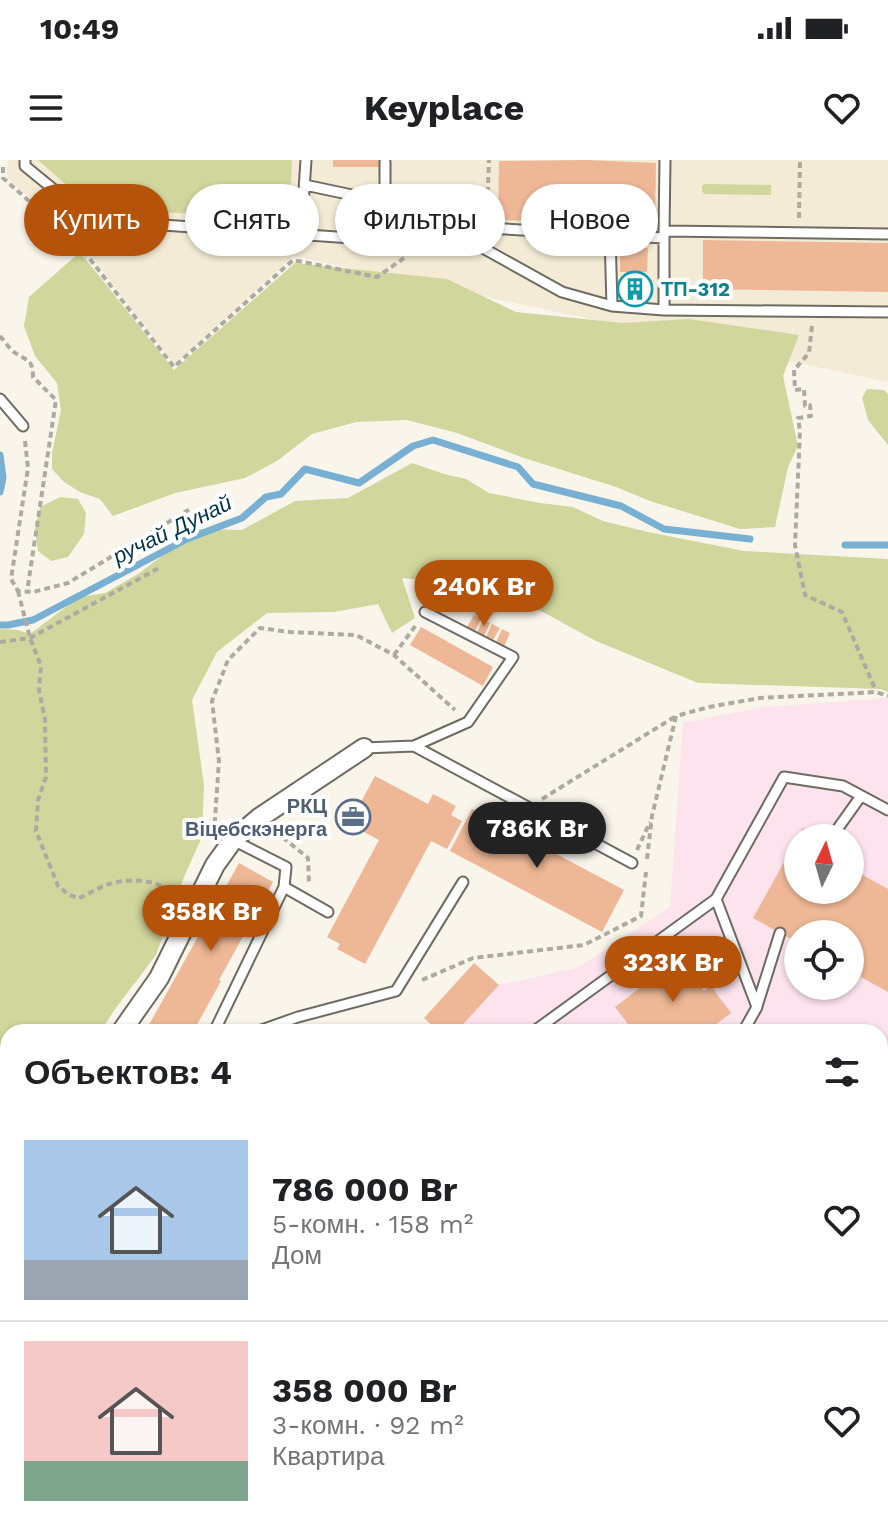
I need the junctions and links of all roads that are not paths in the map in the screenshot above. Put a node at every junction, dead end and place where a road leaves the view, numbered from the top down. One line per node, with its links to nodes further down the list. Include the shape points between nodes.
1 (25, 160): 7 (lane, via 25,166 91,220)
2 (306, 160): 5 (lane)
3 (665, 160): 10 (lane)
4 (385, 162): 6 (lane)
5 (305, 184)
6 (385, 184)
7 (185, 227)
8 (888, 234): 10 (lane)
9 (658, 235): 10 (lane)
10 (664, 235): 14 (lane)
11 (497, 256): 13 (lane, via 562,292)
12 (611, 256): 13 (lane)
13 (612, 306): 14 (lane)
14 (664, 310): 15 (lane)
15 (888, 312)
16 (0, 399): 17 (lane)
17 (23, 426)
18 (425, 612): 19 (lane, via 513,657 468,722)
19 (414, 746): 20 (lane); 25 (lane)
20 (364, 748): 24 (street)
21 (861, 796): 22 (lane); 23 (lane); 28 (lane, via 843,786 784,777)
22 (888, 810)
23 (841, 824)
24 (233, 840): 27 (lane, via 286,867); 32 (street, via 215,865 159,978)
25 (632, 863)
26 (463, 882): 34 (lane, via 396,991)
27 (284, 887): 29 (lane); 33 (lane)
28 (716, 899): 31 (lane); 35 (lane)
29 (328, 912)
30 (780, 933): 31 (lane)
31 (757, 1007): 36 (lane)
32 (127, 1024)
33 (218, 1024)
34 (278, 1024)
35 (544, 1024)
36 (747, 1024)

